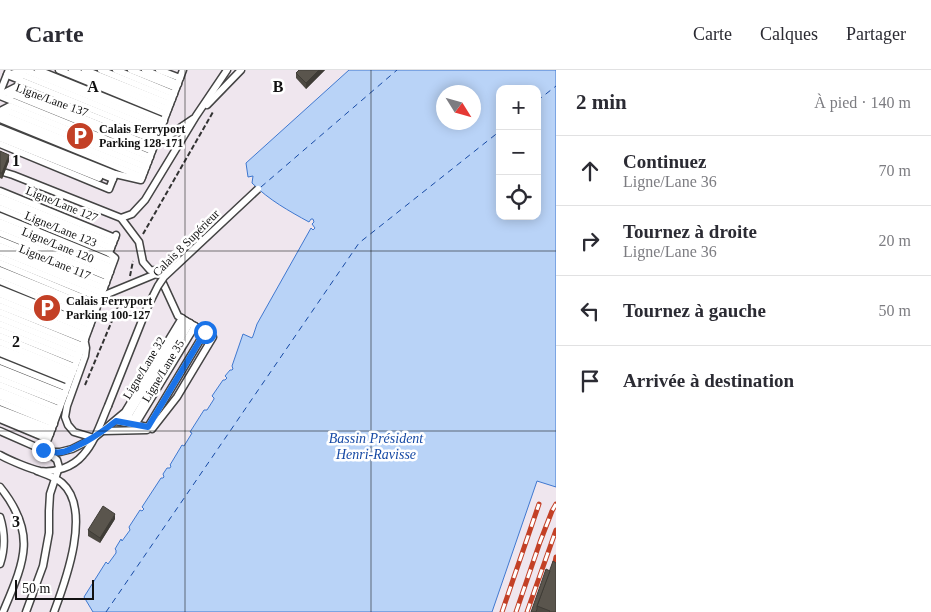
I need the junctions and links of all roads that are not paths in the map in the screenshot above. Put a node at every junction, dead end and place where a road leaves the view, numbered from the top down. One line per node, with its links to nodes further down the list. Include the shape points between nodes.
1 (17, 70): 14 (lane)
2 (38, 70): 18 (lane)
3 (59, 70): 18 (lane)
4 (72, 70): 18 (lane)
5 (86, 70): 18 (lane)
6 (101, 70): 18 (lane)
7 (116, 70): 18 (lane)
8 (131, 70): 18 (lane)
9 (145, 70): 18 (lane)
10 (159, 70): 18 (lane)
11 (175, 70): 18 (lane)
12 (227, 70): 17 (lane)
13 (241, 70): 17 (lane)
14 (8, 72): 15 (lane); 18 (lane); 18 (lane, via 25,70)
15 (0, 95): 18 (lane, Ligne/Lane 137); 18 (lane, via 18,86)
16 (0, 115): 18 (lane); 18 (lane, via 10,106)
17 (196, 116): 18 (lane); 33 (lane, via 145,200 132,214)
18 (163, 124): 26 (lane, via 141,180)
19 (0, 128): 26 (lane)
20 (0, 132): 26 (lane)
21 (0, 138): 26 (lane)
22 (0, 144): 26 (lane)
23 (0, 167): 25 (lane)
24 (0, 172): 25 (lane)
25 (12, 175): 33 (lane)
26 (112, 181)
27 (258, 189): 75 (lane, Calais 8 Supérieur, bridge, via 158,286)
28 (0, 190): 38 (lane, Ligne/Lane 127)
29 (0, 197): 38 (lane)
30 (0, 202): 38 (lane)
31 (0, 208): 38 (lane)
32 (0, 216): 59 (lane, Ligne/Lane 123)
33 (121, 218): 44 (lane, via 139,242 143,262 150,270)
34 (0, 222): 59 (lane)
35 (0, 227): 59 (lane)
36 (0, 233): 59 (lane, Ligne/Lane 120)
37 (0, 240): 59 (lane)
38 (113, 244): 59 (lane, via 115,258)
39 (0, 246): 59 (lane)
40 (0, 251): 59 (lane, Ligne/Lane 117)
41 (0, 257): 59 (lane)
42 (0, 263): 59 (lane)
43 (0, 270): 59 (lane)
44 (164, 271): 54 (lane, via 161,279 178,316); 59 (lane)
45 (0, 275): 59 (lane)
46 (0, 280): 59 (lane)
47 (0, 289): 59 (lane)
48 (0, 294): 59 (lane)
49 (0, 300): 59 (lane)
50 (0, 306): 59 (lane)
51 (0, 312): 59 (lane)
52 (0, 318): 59 (lane)
53 (0, 324): 59 (lane)
54 (198, 328): 72 (lane); 72 (lane, Ligne/Lane 32, via 129,415); 72 (lane, via 138,420); 72 (lane, via 148,427); 74 (lane, via 177,397 152,430)
55 (0, 330): 59 (lane)
56 (0, 336): 59 (lane)
57 (0, 342): 59 (lane)
58 (0, 348): 59 (lane)
59 (81, 349): 60 (lane); 61 (lane); 62 (lane); 63 (lane); 64 (lane); 65 (lane); 66 (lane); 67 (lane); 68 (lane); 69 (lane); 70 (lane); 71 (lane); 75 (lane, via 86,344 65,416 74,432)
60 (0, 353)
61 (0, 361)
62 (0, 368)
63 (0, 373)
64 (0, 379)
65 (0, 385)
66 (0, 391)
67 (0, 396)
68 (0, 402)
69 (0, 409)
70 (0, 414)
71 (0, 419)
72 (116, 421): 74 (lane)
73 (0, 432): 76 (lane)
74 (103, 432): 75 (lane)
75 (94, 438): 76 (lane, via 67,451); 78 (lane, via 82,457)
76 (43, 450): 78 (lane, via 57,460)
77 (2, 456): 79 (lane)
78 (58, 470): 79 (lane); 80 (lane)
79 (37, 471): 80 (lane)
80 (55, 478): 85 (lane, via 49,499 45,559); 86 (lane, via 73,498 76,520 71,558)
81 (0, 487): 84 (lane, via 17,512 24,544 20,572)
82 (0, 517): 83 (lane, via 3,526)
83 (0, 564)
84 (4, 612)
85 (26, 612)
86 (54, 612)

